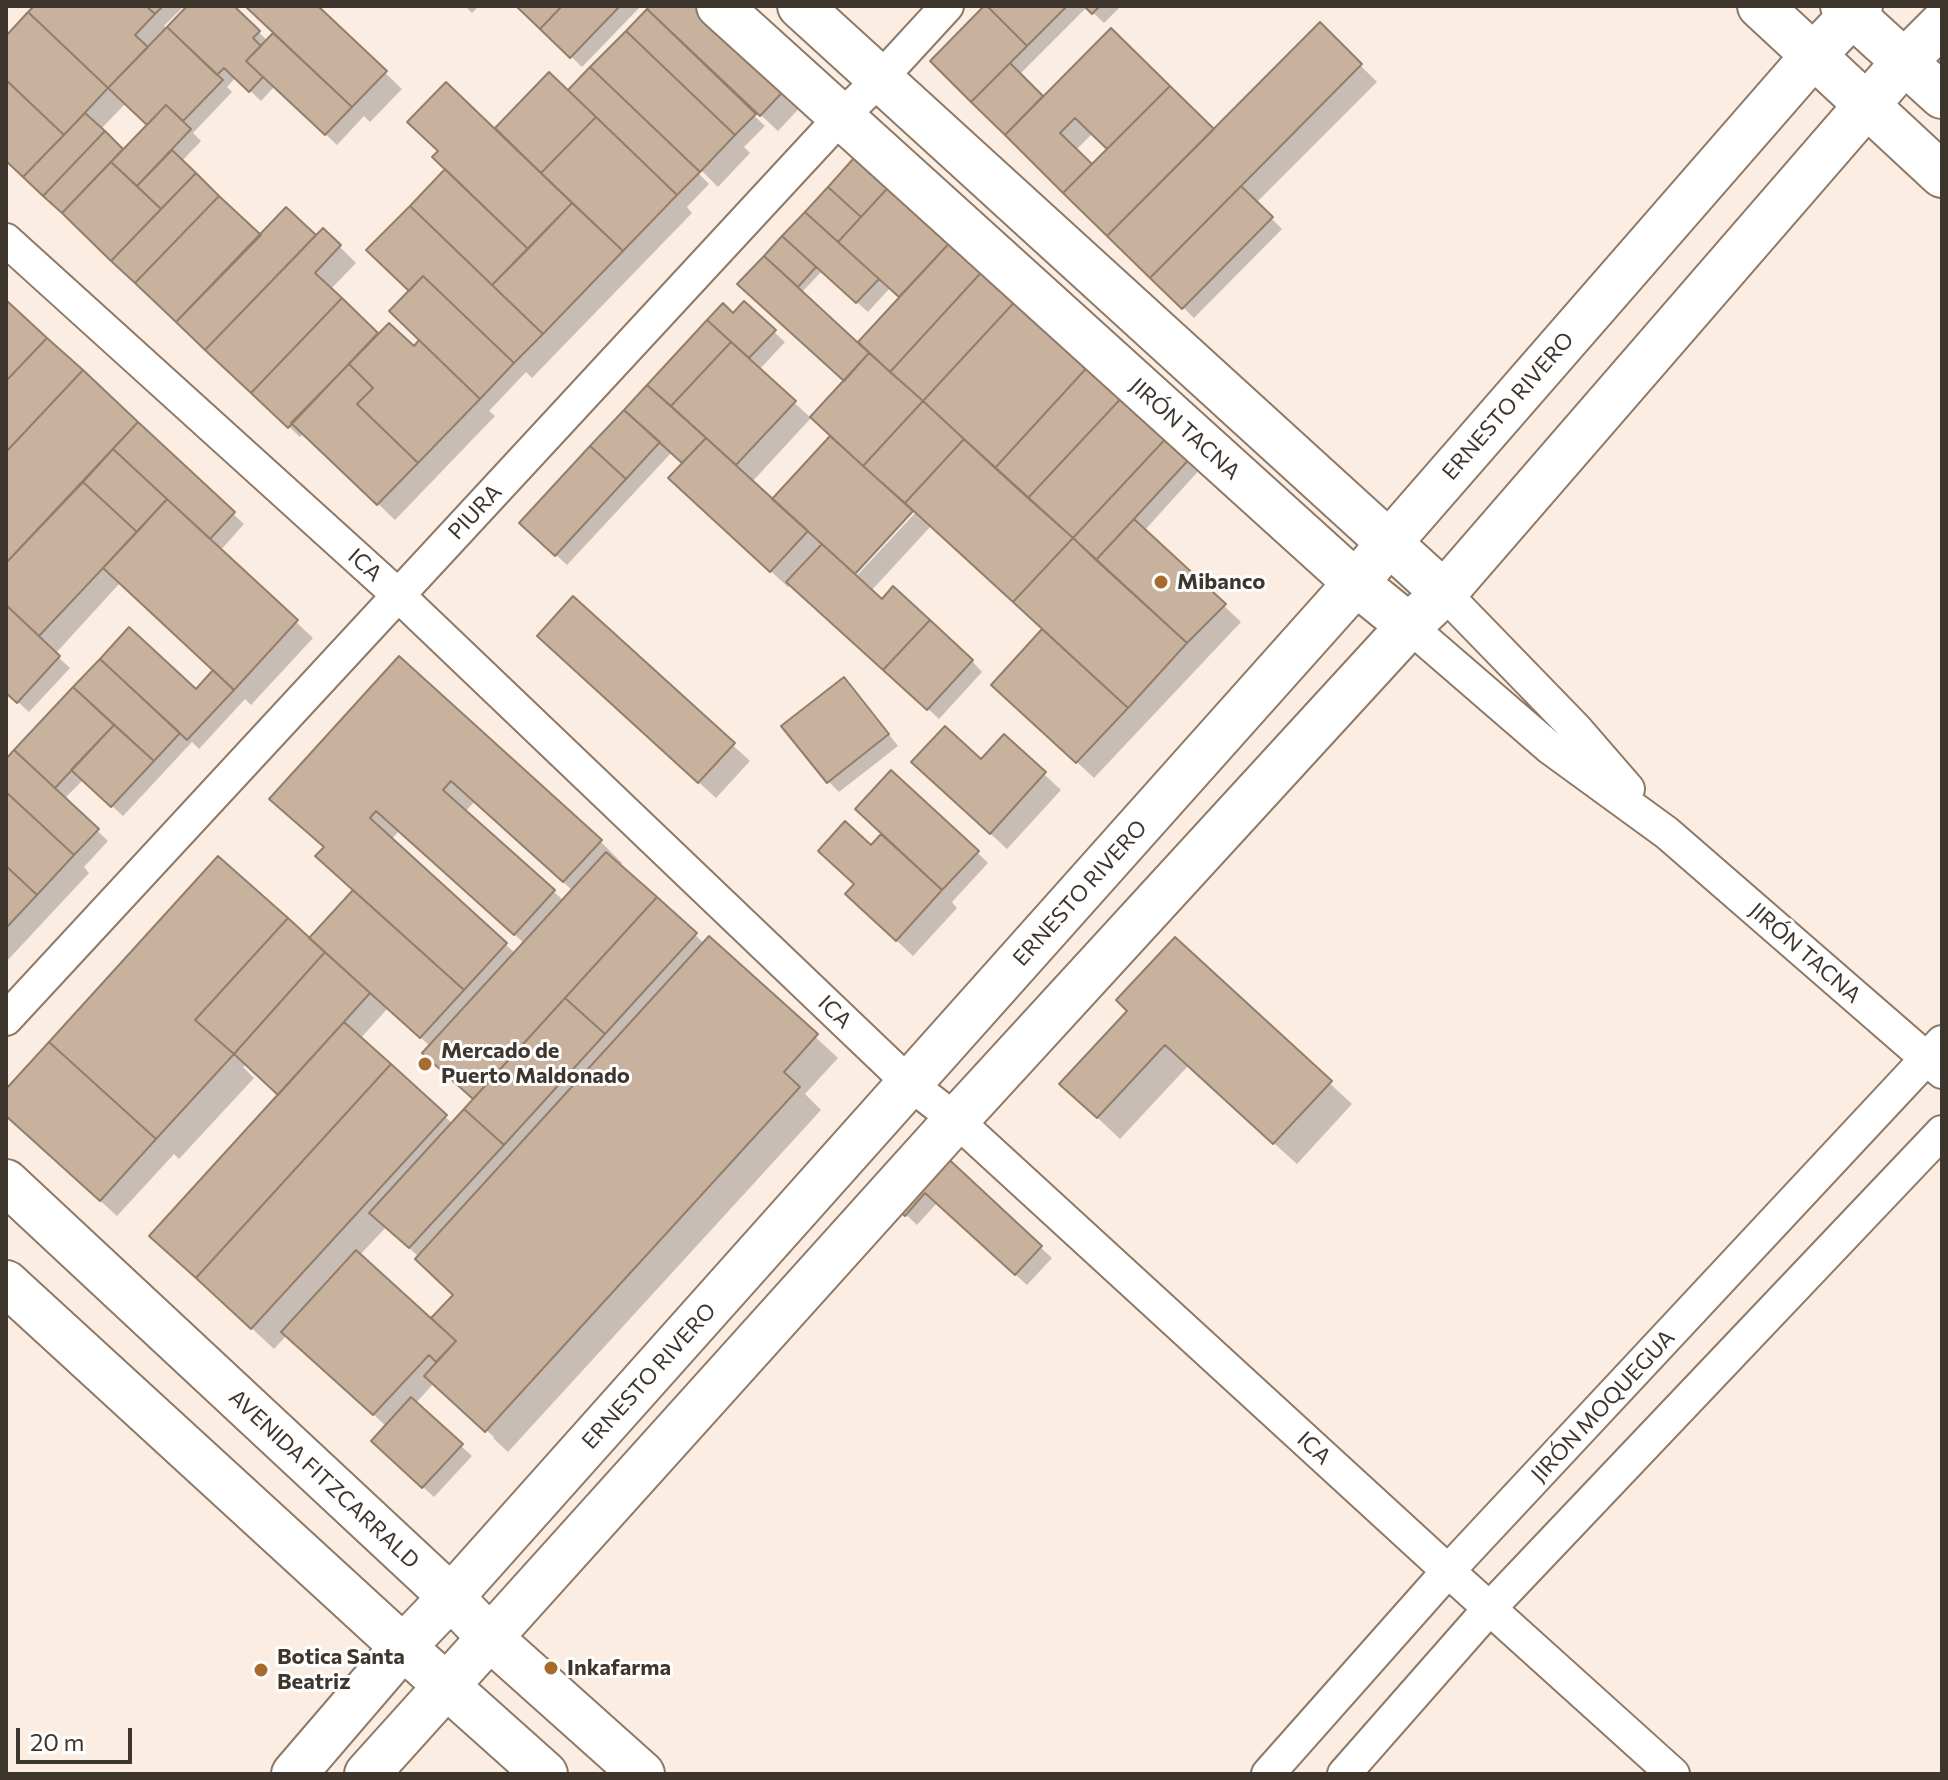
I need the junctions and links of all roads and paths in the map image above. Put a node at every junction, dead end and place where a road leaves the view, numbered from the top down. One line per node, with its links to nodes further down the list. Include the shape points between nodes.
1 (719, 6): 12 (main road, JIRÓN TACNA)
2 (800, 6): 9 (main road, JIRÓN TACNA)
3 (947, 6): 9 (street, PIURA)
4 (1760, 6): 7 (main road)
5 (1852, 9): 7 (main road, ERNESTO RIVERO); 8 (main road)
6 (1942, 24): 8 (main road)
7 (1814, 55): 11 (main road); 15 (main road, ERNESTO RIVERO)
8 (1905, 61): 10 (main road); 11 (main road)
9 (879, 80): 12 (street, PIURA); 15 (main road, JIRÓN TACNA)
10 (1942, 96)
11 (1867, 105): 13 (main road); 17 (main road)
12 (841, 117): 16 (main road, JIRÓN TACNA); 18 (street, PIURA)
13 (1942, 175)
14 (6, 240): 18 (street, ICA)
15 (1388, 544): 16 (main road, ERNESTO RIVERO); 17 (main road, JIRÓN TACNA)
16 (1356, 583): 19 (main road, JIRÓN TACNA); 23 (main road, ERNESTO RIVERO)
17 (1444, 593): 19 (main road); 20 (street, JIRÓN TACNA, via 1576,729)
18 (398, 595): 21 (street, PIURA); 23 (street, ICA)
19 (1409, 626): 20 (street, JIRÓN TACNA, via 1549,747); 24 (main road)
20 (1667, 833): 22 (street, JIRÓN TACNA)
21 (6, 1019)
22 (1937, 1058): 28 (street, JIRÓN MOQUEGUA)
23 (910, 1084): 24 (street, ICA); 29 (main road, ERNESTO RIVERO)
24 (956, 1120): 28 (street, ICA); 31 (main road)
25 (1942, 1132): 30 (street)
26 (6, 1182): 29 (main road, AVENIDA FITZCARRALD)
27 (6, 1283): 32 (main road)
28 (1448, 1571): 30 (street, ICA); 38 (street, JIRÓN MOQUEGUA)
29 (451, 1597): 31 (main road, AVENIDA FITZCARRALD); 32 (main road, ERNESTO RIVERO)
30 (1489, 1609): 39 (street); 40 (street, ICA)
31 (490, 1638): 33 (main road); 37 (main road, AVENIDA FITZCARRALD)
32 (403, 1647): 33 (main road); 34 (main road, ERNESTO RIVERO)
33 (446, 1685): 35 (main road); 36 (main road)
34 (294, 1774)
35 (367, 1774)
36 (545, 1774)
37 (642, 1774)
38 (1268, 1774)
39 (1344, 1774)
40 (1673, 1774)

